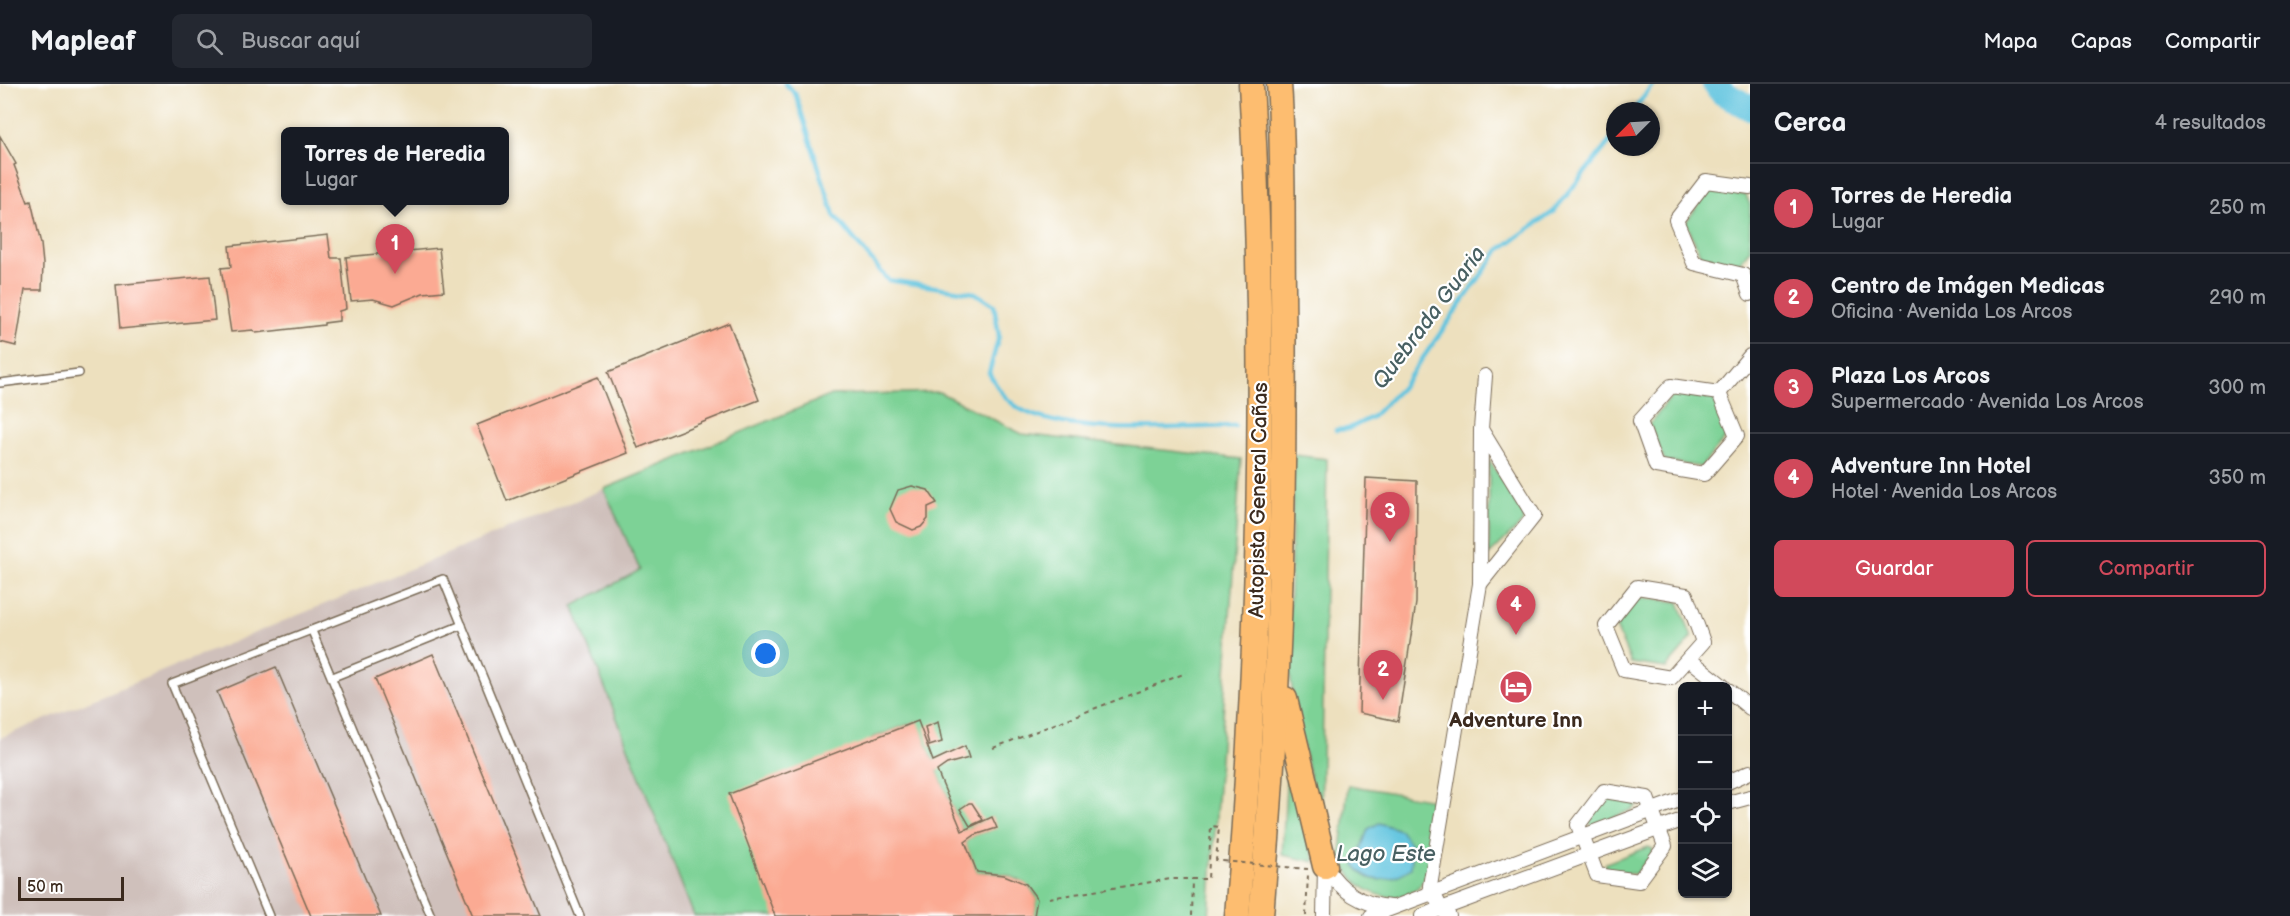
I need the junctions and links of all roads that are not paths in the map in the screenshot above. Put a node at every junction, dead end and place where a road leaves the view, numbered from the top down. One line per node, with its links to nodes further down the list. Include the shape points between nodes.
1 (1239, 84): 5 (street)
2 (1251, 84): 5 (highway, Autopista General Cañas)
3 (1279, 84): 19 (highway, Autopista General Cañas, via 1285,454)
4 (1750, 187): 6 (street, via 1706,181 1676,220 1694,263)
5 (1258, 267): 14 (highway, Autopista General Cañas)
6 (1747, 270): 7 (street)
7 (1750, 294)
8 (1750, 356): 12 (street)
9 (79, 373): 11 (lane)
10 (1485, 376): 13 (street)
11 (0, 383)
12 (1719, 393): 12 (street, via 1671,386 1640,421 1656,466 1704,474 1711,467 1737,436)
13 (1481, 429): 15 (street); 15 (street, via 1534,516)
14 (1262, 455): 41 (highway, via 1232,874); 42 (highway, Autopista General Cañas, via 1249,778)
15 (1480, 584): 35 (street, via 1430,886)
16 (462, 625): 17 (lane, via 443,579); 20 (lane); 40 (lane)
17 (312, 631): 20 (lane); 38 (lane, via 172,684)
18 (1689, 659): 18 (street, via 1703,642 1686,595 1637,587 1606,626 1624,670 1671,678); 21 (street)
19 (1279, 673): 34 (highway); 43 (highway, Autopista General Cañas)
20 (333, 677): 39 (lane)
21 (1717, 682)
22 (1732, 693): 23 (street)
23 (1750, 708)
24 (1750, 772): 25 (street)
25 (1732, 780)
26 (1750, 797): 28 (street)
27 (1678, 801): 29 (street)
28 (1732, 802)
29 (1652, 811): 31 (street); 32 (street); 32 (street, via 1647,798 1604,791 1578,825)
30 (1678, 822): 31 (street)
31 (1659, 829): 33 (street); 33 (street, via 1665,846 1639,881 1597,875)
32 (1582, 837): 33 (street); 35 (street)
33 (1589, 854): 37 (street)
34 (1325, 866): 36 (street, via 1335,880 1362,901); 44 (street)
35 (1433, 894): 36 (street); 37 (street)
36 (1396, 907): 45 (street)
37 (1445, 912): 46 (street)
38 (269, 916)
39 (431, 916)
40 (580, 916)
41 (1223, 916)
42 (1237, 916)
43 (1261, 916)
44 (1324, 916)
45 (1371, 916)
46 (1422, 916)

